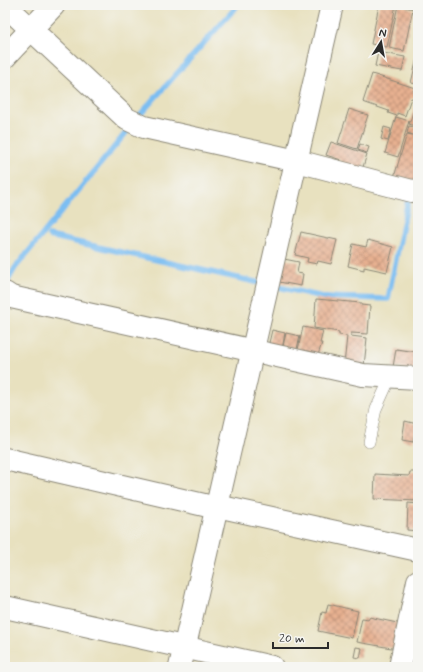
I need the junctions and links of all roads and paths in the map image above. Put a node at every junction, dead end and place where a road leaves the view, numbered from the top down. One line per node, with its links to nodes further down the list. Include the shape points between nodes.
1 (5, 5): 4 (street)
2 (54, 5): 4 (street)
3 (332, 5): 6 (street)
4 (31, 30): 5 (street); 6 (street, via 127,119 144,127)
5 (5, 57)
6 (297, 161): 7 (street, via 412,191); 9 (street)
7 (418, 190)
8 (5, 293): 9 (street, via 11,297)
9 (254, 351): 10 (street, via 364,375); 14 (street)
10 (391, 376): 11 (street); 12 (lane, via 376,409)
11 (418, 378)
12 (369, 442)
13 (5, 459): 14 (street)
14 (217, 507): 15 (street); 18 (street)
15 (418, 550)
16 (418, 581): 20 (street)
17 (5, 607): 18 (street)
18 (182, 657): 19 (street)
19 (272, 667)
20 (400, 667)

